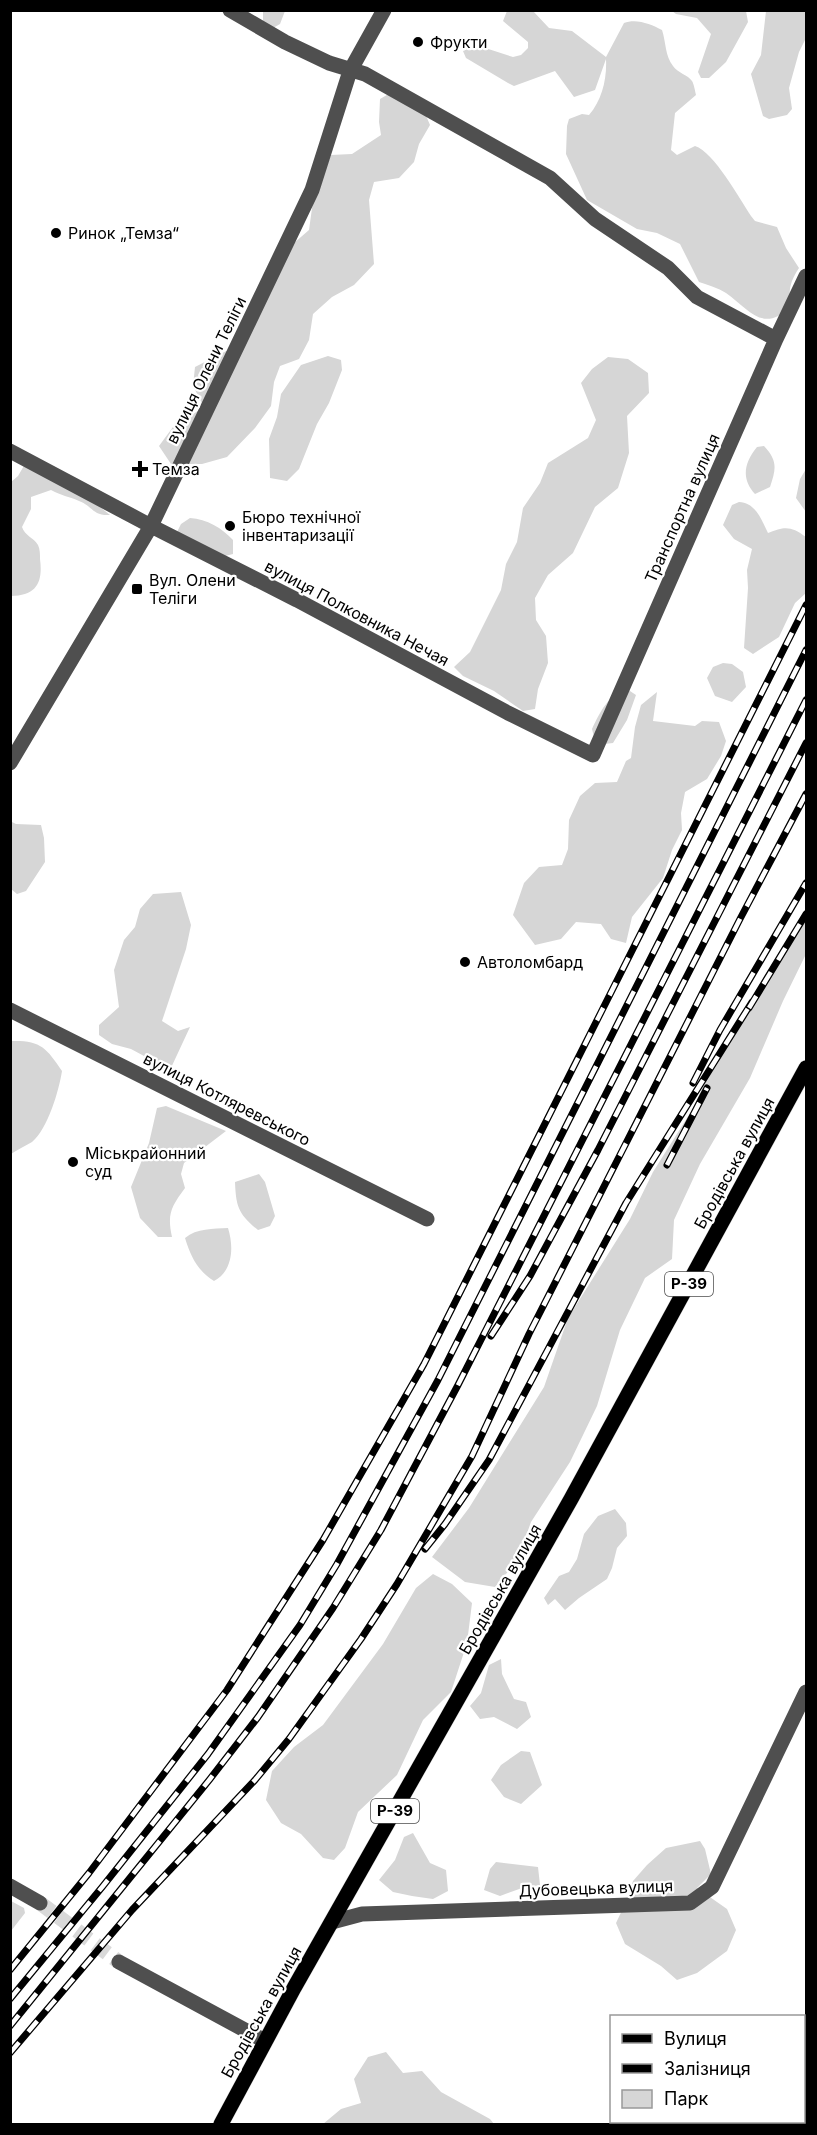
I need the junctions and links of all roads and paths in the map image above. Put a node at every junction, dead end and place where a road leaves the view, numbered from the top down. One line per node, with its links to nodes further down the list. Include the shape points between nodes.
1 (230, 10): 3 (street, via 285,42)
2 (384, 10): 3 (street, вулиця Олени Теліги)
3 (350, 71): 5 (street, via 365,74 550,178 595,219 668,267 697,297); 7 (street, вулиця Олени Теліги, via 312,190)
4 (807, 276): 5 (street, Транспортна вулиця)
5 (776, 339): 8 (street, Транспортна вулиця)
6 (10, 451): 7 (street, вулиця Полковника Нечая)
7 (151, 526): 8 (street, вулиця Полковника Нечая); 9 (street, вулиця Олени Теліги)
8 (593, 755)
9 (10, 764)
10 (10, 1010): 12 (street, вулиця Котляревського)
11 (807, 1068): 16 (main road, Бродівська вулиця / Р-39, via 571,1499)
12 (427, 1219)
13 (807, 1692): 16 (street, Дубовецька вулиця, via 712,1887 690,1903 362,1914)
14 (10, 1886): 15 (street)
15 (40, 1903)
16 (332, 1922): 18 (main road, Бродівська вулиця / Р-39)
17 (119, 1962): 18 (street)
18 (265, 2041): 19 (main road, Бродівська вулиця / Р-39)
19 (221, 2124)

